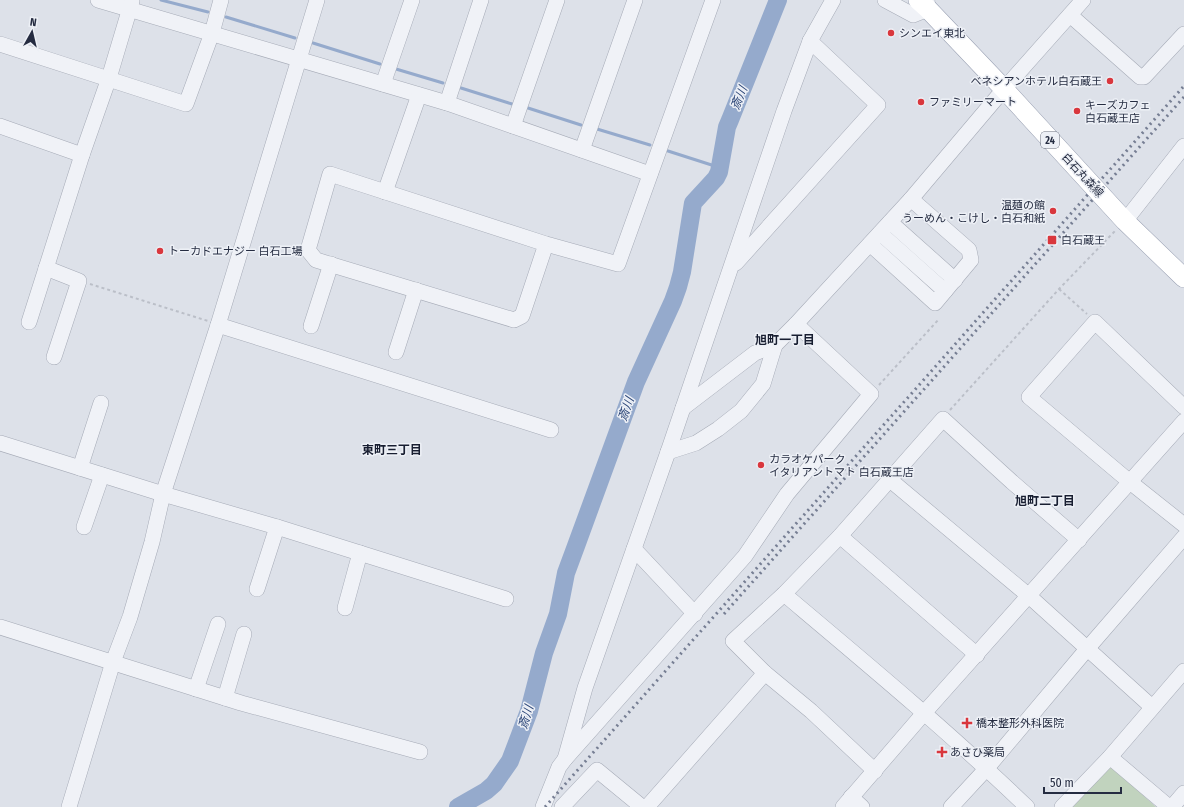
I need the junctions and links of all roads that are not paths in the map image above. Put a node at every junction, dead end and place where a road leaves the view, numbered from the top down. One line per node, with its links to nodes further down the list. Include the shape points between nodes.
1 (98, 0): 13 (street)
2 (221, 0): 15 (street)
3 (317, 0): 19 (street)
4 (412, 0): 21 (street)
5 (481, 0): 24 (street)
6 (557, 0): 26 (street)
7 (635, 0): 28 (street)
8 (713, 0): 30 (street)
9 (833, 0): 17 (street)
10 (885, 0): 12 (street, via 913,15)
11 (1083, 0): 14 (street)
12 (924, 3): 22 (main road, 白石丸森線 / 24)
13 (131, 5): 15 (street); 20 (street)
14 (1070, 15): 16 (street, via 1140,77 1144,77); 22 (street)
15 (212, 33): 19 (street); 20 (street, via 186,104)
16 (1184, 34)
17 (810, 41): 39 (street); 39 (street, via 878,105)
18 (0, 44): 20 (street)
19 (298, 59): 21 (street); 45 (street)
20 (109, 78): 29 (street)
21 (383, 84): 23 (street)
22 (1004, 89): 32 (street); 33 (main road, 白石丸森線 / 24)
23 (419, 95): 24 (street); 31 (street)
24 (447, 103): 26 (street)
25 (0, 126): 29 (street)
26 (513, 126): 28 (street)
27 (1183, 149): 33 (street)
28 (582, 150): 30 (street)
29 (82, 155): 38 (street)
30 (650, 174): 36 (street, via 618,264)
31 (385, 192): 36 (street); 37 (street, via 330,174 308,250 316,260)
32 (911, 199): 34 (street); 41 (street, via 969,250 971,260)
33 (1125, 220): 40 (main road, 白石丸森線 / 24)
34 (890, 222): 35 (street); 41 (street)
35 (875, 238): 41 (street, via 936,303); 44 (street)
36 (546, 244): 42 (street, via 522,316 514,320)
37 (331, 264): 42 (street); 46 (street)
38 (46, 268): 43 (street); 49 (street, via 79,280)
39 (732, 269): 52 (street)
40 (1184, 278)
41 (950, 286)
42 (416, 290): 48 (street)
43 (29, 322)
44 (796, 324): 47 (street); 75 (street, via 871,394 787,494 745,556)
45 (218, 325): 54 (street); 61 (street)
46 (311, 326)
47 (775, 344): 52 (street, via 755,353); 56 (street, via 763,384 741,411 696,443)
48 (396, 352)
49 (54, 357)
50 (101, 402): 57 (street)
51 (1184, 407): 60 (street, via 1095,322 1028,397)
52 (683, 408): 56 (street)
53 (1184, 421): 60 (street)
54 (551, 430)
55 (0, 443): 57 (street)
56 (668, 452): 68 (street)
57 (80, 468): 58 (street)
58 (102, 475): 61 (street); 63 (street)
59 (889, 479): 65 (street); 67 (street, via 943,419); 72 (street)
60 (1130, 482): 62 (street); 67 (street)
61 (163, 494): 64 (street); 81 (street, via 130,617)
62 (1184, 525)
63 (84, 527)
64 (277, 527): 69 (street); 70 (street)
65 (840, 536): 71 (street); 80 (street)
66 (1184, 537): 79 (street)
67 (1079, 540): 72 (street)
68 (634, 548): 75 (street); 90 (street, via 585,688)
69 (360, 553): 73 (street); 74 (street)
70 (257, 589)
71 (784, 594): 83 (street, via 734,641); 87 (street)
72 (1029, 596): 79 (street); 80 (street)
73 (506, 599)
74 (345, 608)
75 (695, 614): 90 (street)
76 (218, 624): 84 (street)
77 (0, 627): 81 (street)
78 (244, 634): 85 (street)
79 (1087, 649): 86 (street); 91 (street)
80 (977, 655): 87 (street)
81 (114, 662): 84 (street); 95 (street)
82 (1184, 671): 86 (street)
83 (765, 673): 92 (street, via 812,711); 99 (street)
84 (196, 689): 85 (street)
85 (225, 698): 88 (street)
86 (1152, 707): 89 (street)
87 (924, 713): 91 (street); 92 (street)
88 (420, 752)
89 (1110, 757): 102 (street); 103 (street)
90 (565, 759): 96 (street, via 559,767)
91 (987, 768): 100 (street); 101 (street)
92 (875, 771): 94 (street)
93 (1184, 793): 103 (street)
94 (852, 804)
95 (69, 807)
96 (543, 807)
97 (562, 807): 98 (street, via 597,770)
98 (642, 807)
99 (647, 807)
100 (951, 807)
101 (1027, 807)
102 (1062, 807)
103 (1170, 807)

